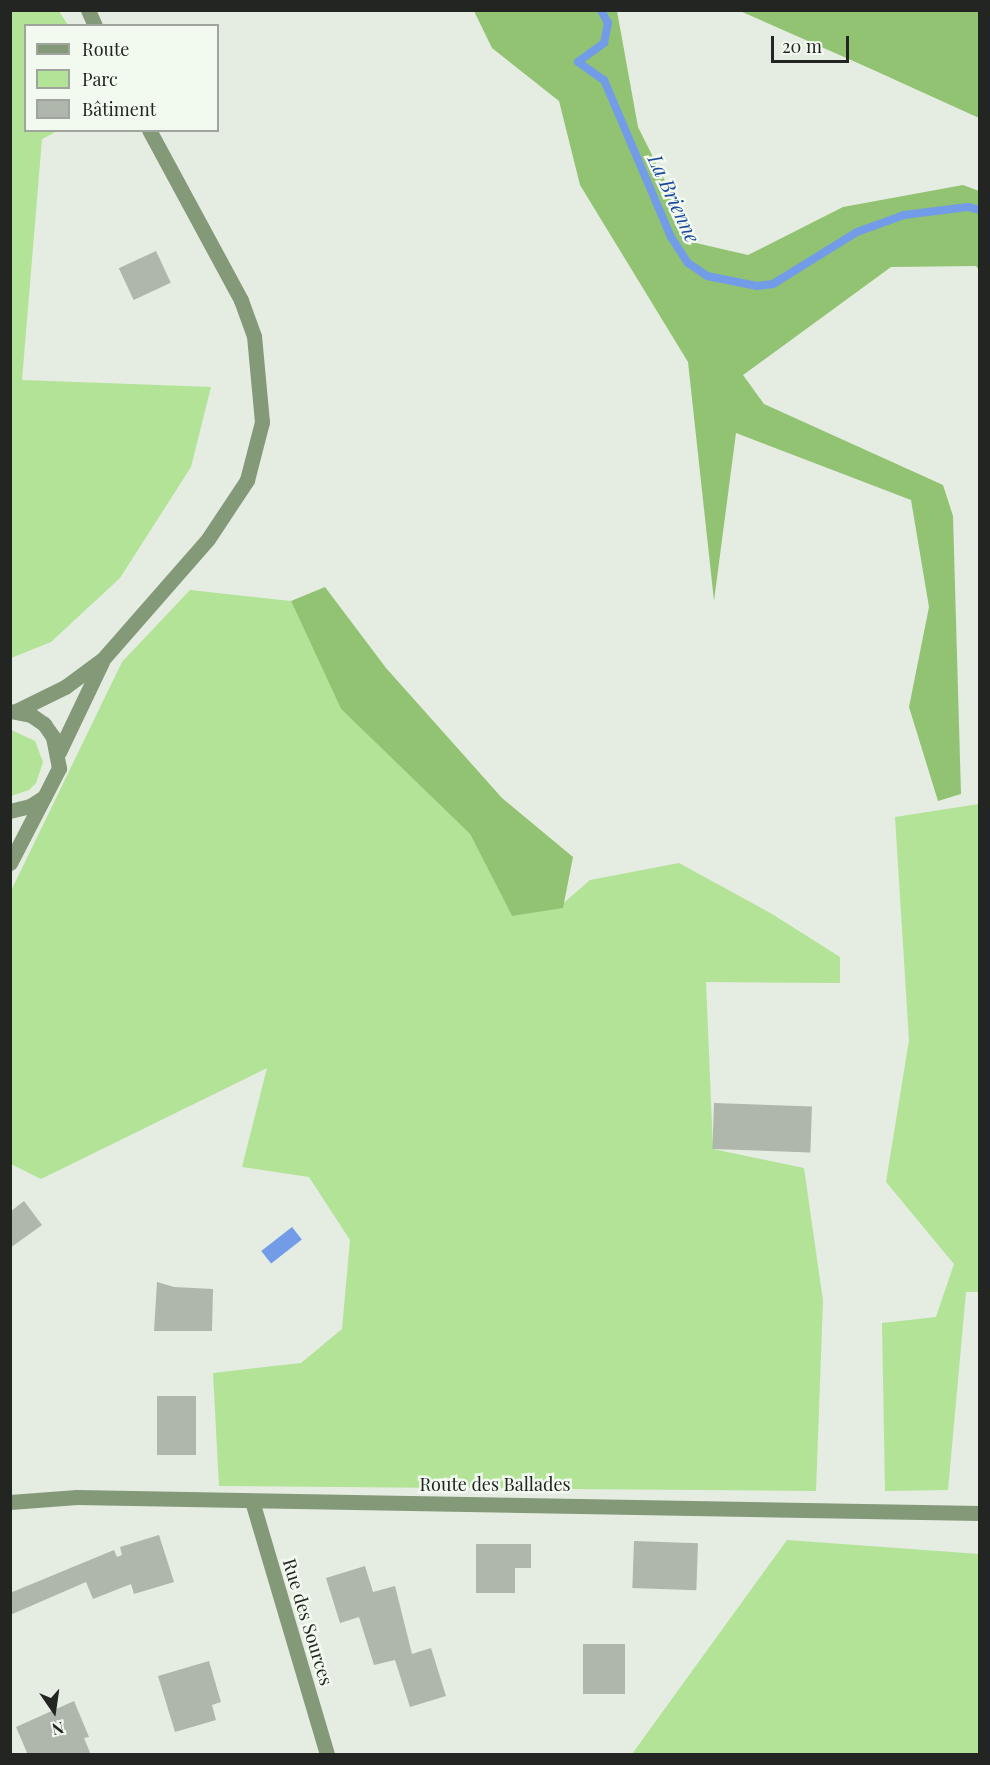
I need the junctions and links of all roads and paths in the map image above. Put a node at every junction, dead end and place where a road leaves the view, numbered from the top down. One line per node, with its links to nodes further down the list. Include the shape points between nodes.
1 (88, 10): 2 (street)
2 (94, 24)
3 (150, 132): 4 (street, via 241,300 254,336 262,422 247,480 208,539)
4 (103, 659): 5 (street, via 65,687); 6 (street)
5 (13, 711): 6 (street, via 44,724)
6 (59, 752): 7 (street, via 56,776)
7 (44, 797): 8 (street); 9 (street)
8 (10, 811)
9 (10, 863)
10 (10, 1502): 11 (street, Route des Ballades, via 77,1497)
11 (252, 1502): 12 (street, Route des Ballades); 13 (street, Rue des Sources)
12 (980, 1512)
13 (327, 1755)

